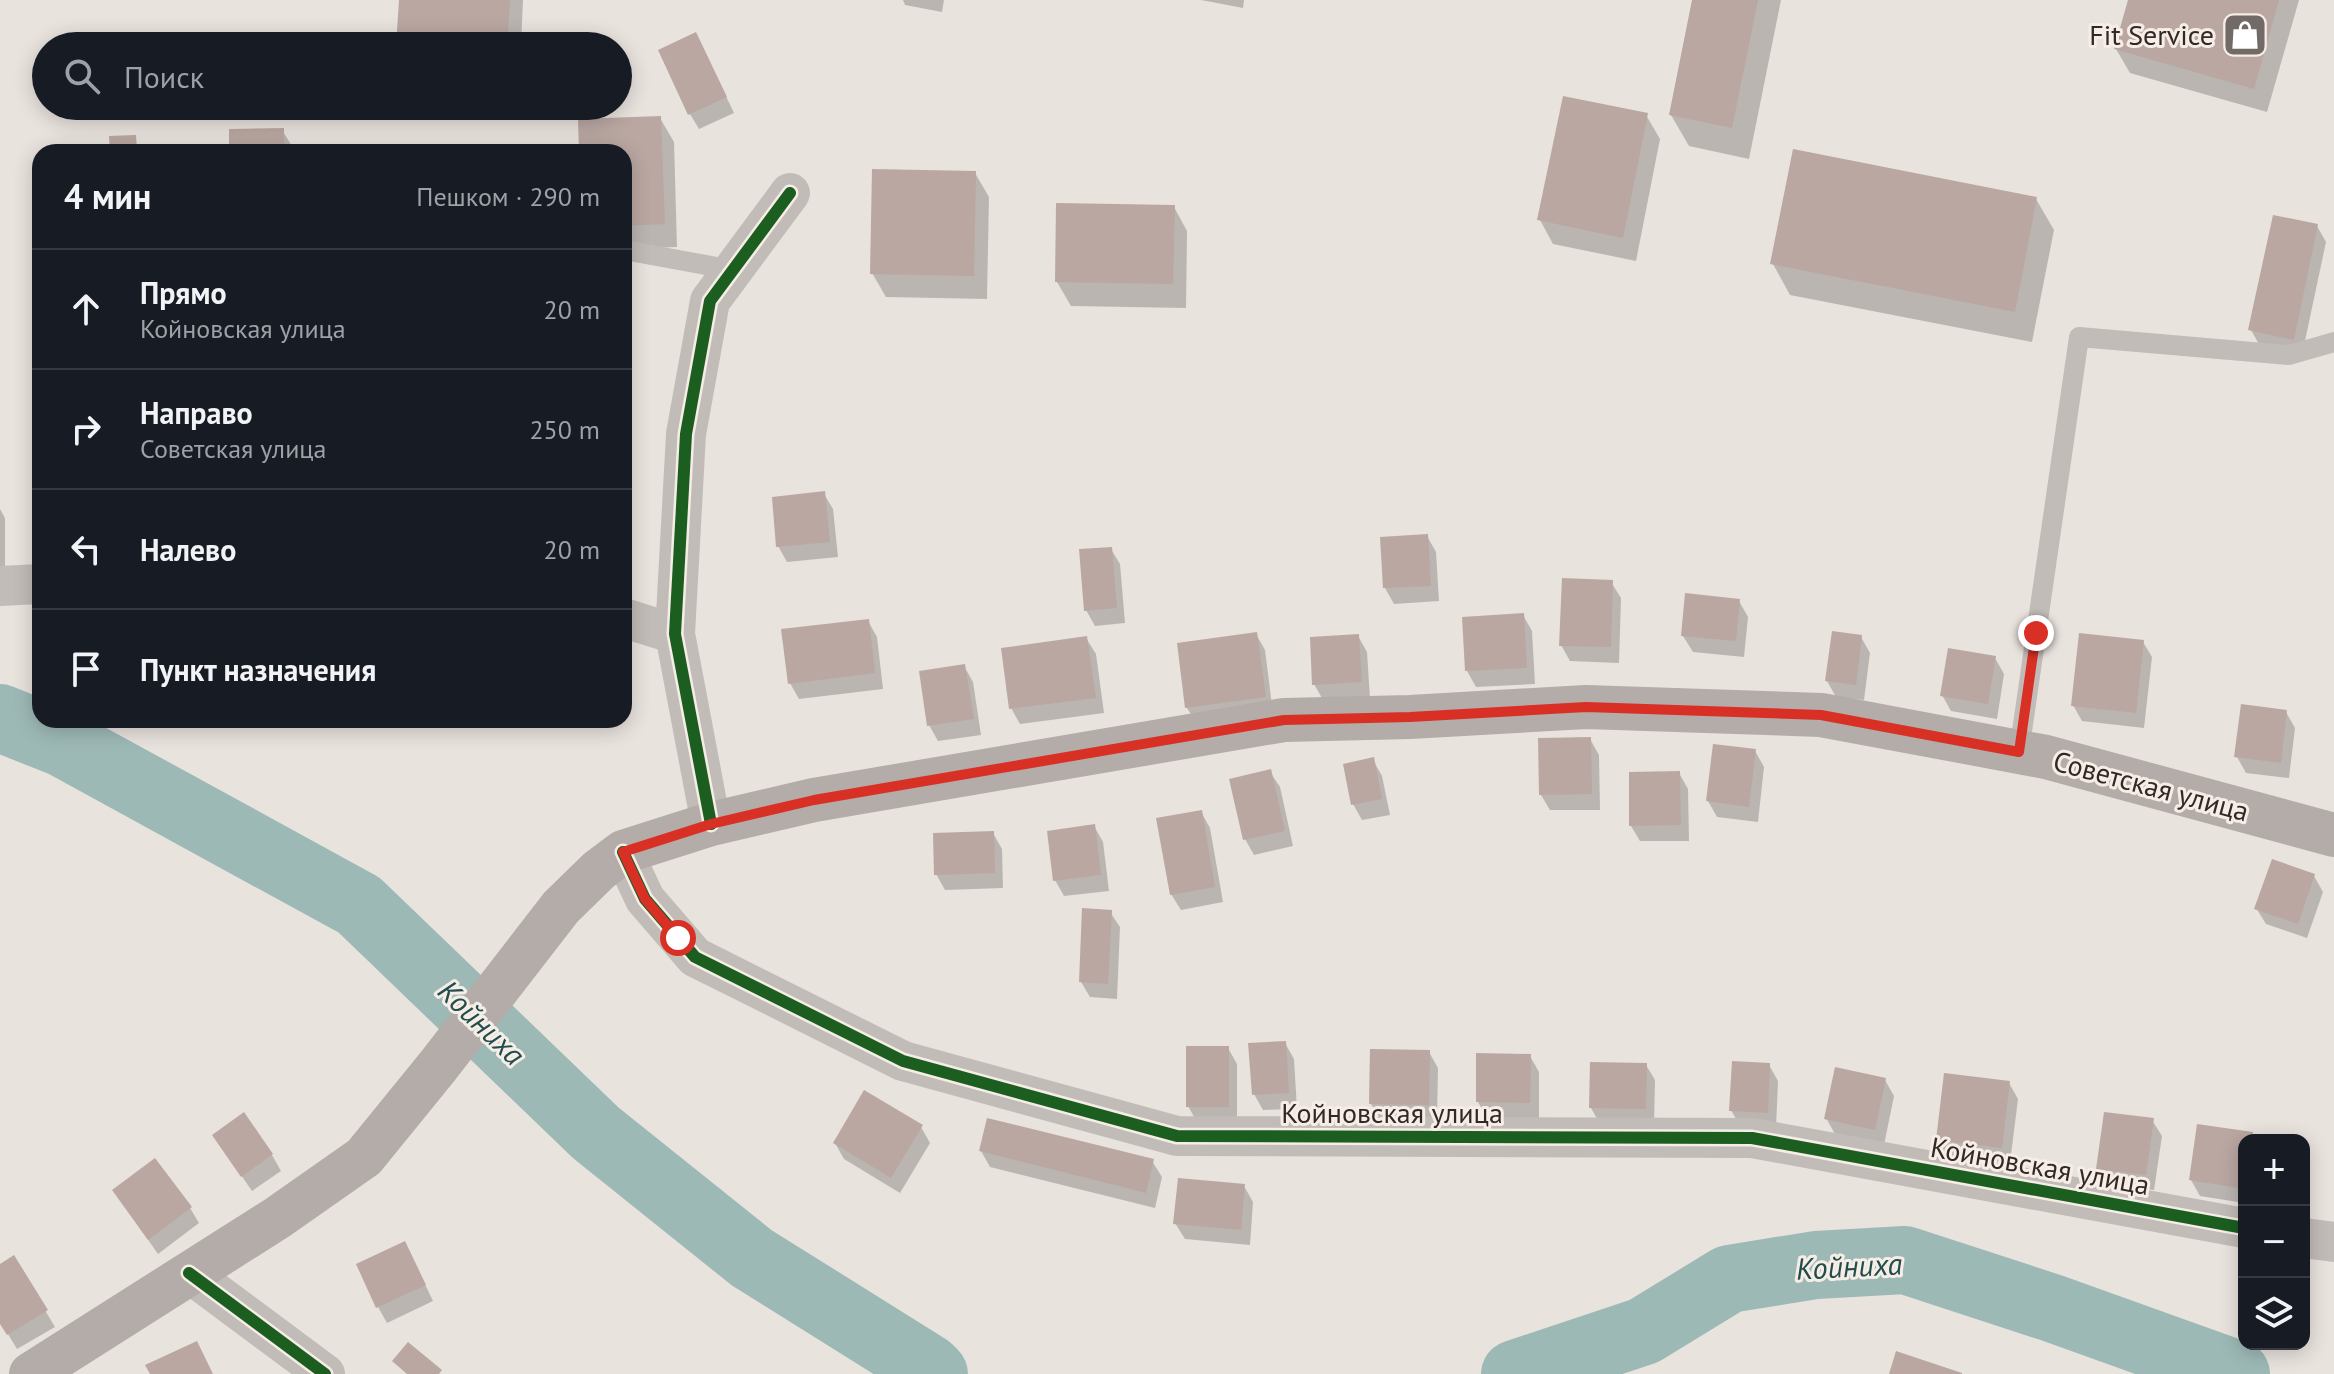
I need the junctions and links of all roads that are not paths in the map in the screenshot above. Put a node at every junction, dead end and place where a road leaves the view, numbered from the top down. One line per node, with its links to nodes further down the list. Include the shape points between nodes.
1 (790, 193): 3 (street)
2 (632, 251): 3 (lane)
3 (733, 270): 8 (street, via 710,301 686,434)
4 (2334, 342): 9 (lane, via 2289,355 2079,337)
5 (32, 584): 6 (street)
6 (0, 586)
7 (632, 621): 8 (street)
8 (675, 634): 10 (street)
9 (2019, 752): 10 (main road, Советская улица, via 1821,715 1586,707 1284,720 814,800); 11 (main road, Советская улица)
10 (711, 824): 12 (main road, Советская улица)
11 (2334, 835)
12 (623, 852): 13 (street, Койновская улица, via 645,899 695,957 903,1061 1177,1136 1752,1138); 16 (main road, Советская улица, via 561,907 364,1157)
13 (2238, 1227)
14 (2310, 1239): 15 (street)
15 (2334, 1242)
16 (189, 1273): 17 (main road, Советская улица); 18 (street)
17 (31, 1374)
18 (325, 1374)

